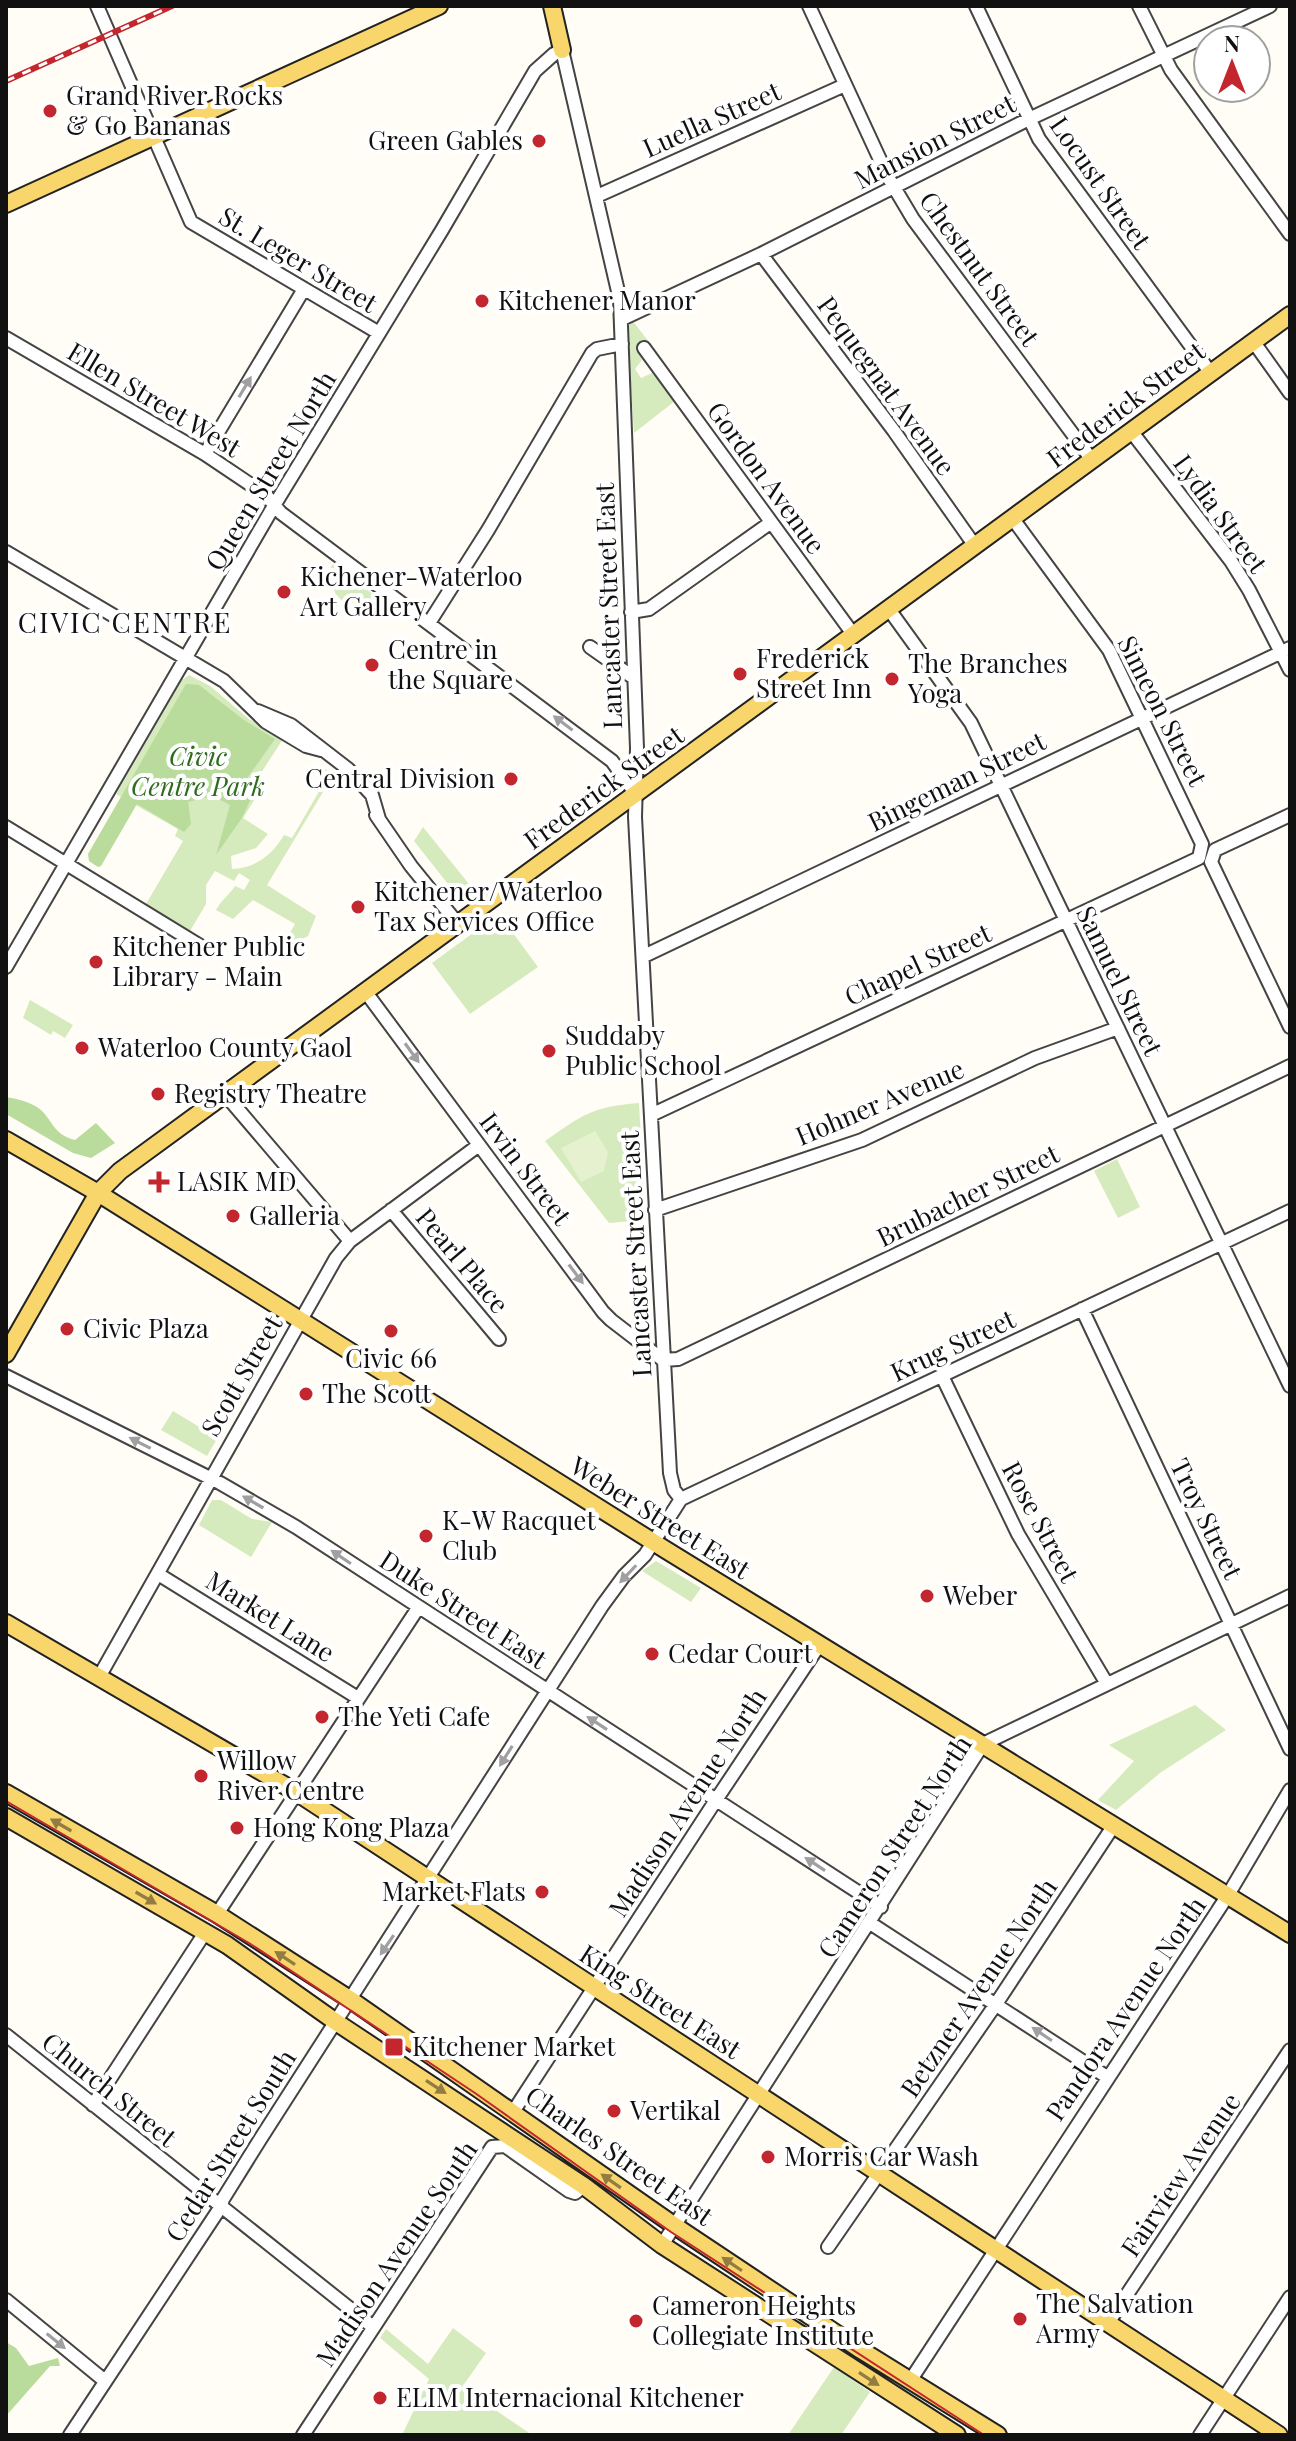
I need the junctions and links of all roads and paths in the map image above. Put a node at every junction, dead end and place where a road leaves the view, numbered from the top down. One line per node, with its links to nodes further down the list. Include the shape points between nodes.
1 (97, 6): 12 (street, St. Leger Street)
2 (439, 6): 12 (main road)
3 (552, 6): 8 (main road)
4 (809, 6): 10 (street, Chestnut Street)
5 (976, 6): 11 (street, Locust Street)
6 (1139, 6): 9 (street)
7 (1270, 6): 9 (street, Mansion Street)
8 (562, 50): 14 (street, Lancaster Street East); 21 (street, Queen Street North, via 535,71)
9 (1163, 56): 11 (street, Mansion Street); 16 (street)
10 (845, 85): 13 (street, Chestnut Street); 14 (street, Luella Street)
11 (1029, 119): 13 (street, Mansion Street); 26 (street, Locust Street)
12 (153, 137): 15 (main road); 18 (street, St. Leger Street, via 191,222)
13 (894, 187): 17 (street, Mansion Street); 30 (street, Chestnut Street)
14 (597, 196): 20 (street, Lancaster Street East)
15 (6, 204)
16 (1290, 234)
17 (761, 254): 20 (street, Mansion Street); 34 (street, Pequegnat Avenue)
18 (304, 289): 21 (street, St. Leger Street); 29 (street, one-way to 18)
19 (1290, 315): 23 (main road, Frederick Street)
20 (622, 319): 24 (street, Lancaster Street East)
21 (379, 333): 31 (street, Queen Street North)
22 (6, 338): 29 (street, Ellen Street West)
23 (1253, 341): 26 (main road, Frederick Street); 27 (street)
24 (622, 344): 37 (street, Lancaster Street East); 38 (street, via 592,353)
25 (644, 348): 33 (street, Gordon Avenue)
26 (1210, 372): 28 (main road, Frederick Street)
27 (1290, 393)
28 (1131, 431): 30 (main road, Frederick Street); 41 (street, Lydia Street, via 1231,561)
29 (205, 454): 31 (street, Ellen Street West)
30 (1092, 460): 32 (main road, Frederick Street)
31 (275, 504): 38 (street, Ellen Street West); 42 (street, Queen Street North)
32 (1013, 519): 34 (main road, Frederick Street); 45 (street, Simeon Street, via 1109,650)
33 (770, 523): 37 (street, via 649,609); 39 (street, Gordon Avenue)
34 (975, 546): 36 (main road, Frederick Street)
35 (6, 552): 42 (street)
36 (888, 608): 39 (main road, Frederick Street); 48 (street, Samuel Street, via 965,713)
37 (631, 612): 44 (street, Lancaster Street East)
38 (429, 623): 47 (street, Ellen Street West, one-way to 38)
39 (853, 634): 49 (main road, Frederick Street)
40 (590, 647): 44 (street)
41 (1286, 650): 43 (street, Lydia Street); 45 (street, Bingeman Street)
42 (185, 658): 53 (street, Queen Street North); 55 (street, via 224,681 256,710 291,725 348,769 372,795 379,819 411,866)
43 (1290, 670)
44 (634, 678): 46 (street, Lancaster Street East)
45 (1142, 718): 48 (street, Bingeman Street); 52 (street, Simeon Street)
46 (637, 748): 47 (street, via 625,761); 49 (street, Lancaster Street East)
47 (612, 761): 49 (street, Ellen Street West)
48 (1002, 786): 54 (street, Samuel Street); 57 (street, Bingeman Street)
49 (636, 795): 55 (main road, Frederick Street); 57 (street, Lancaster Street East)
50 (1290, 815): 52 (street, Chapel Street)
51 (6, 827): 53 (street)
52 (1207, 853): 54 (street, Chapel Street); 60 (street, Simeon Street)
53 (66, 864): 56 (street); 58 (street, Queen Street North)
54 (1065, 919): 61 (street, Samuel Street); 64 (street, Chapel Street)
55 (458, 924): 59 (main road, Frederick Street)
56 (207, 950)
57 (644, 956): 64 (street, Lancaster Street East)
58 (6, 967)
59 (365, 991): 63 (main road, Frederick Street); 67 (street, Irvin Street, one-way to 67)
60 (1290, 1027)
61 (1118, 1028): 65 (street, Samuel Street); 70 (street, Hohner Avenue, via 1035,1058 862,1140)
62 (1290, 1066): 65 (street, Brubacher Street)
63 (224, 1093): 68 (main road, Frederick Street); 72 (street)
64 (651, 1115): 70 (street, Lancaster Street East)
65 (1165, 1127): 73 (street, Samuel Street); 78 (street, Brubacher Street, via 678,1359)
66 (6, 1140): 68 (main road, Weber Street East)
67 (479, 1145): 69 (street, Scott Street); 78 (street, Irvin Street, one-way to 78, via 611,1320)
68 (98, 1193): 75 (main road, Weber Street East); 77 (main road, Frederick Street)
69 (391, 1210): 72 (street, Scott Street); 76 (street, Pearl Place)
70 (655, 1210): 78 (street, Lancaster Street East)
71 (1290, 1211): 73 (street, Krug Street)
72 (350, 1241): 75 (street, Scott Street)
73 (1221, 1244): 74 (street, Krug Street); 81 (street, Samuel Street)
74 (1082, 1309): 80 (street, Krug Street); 89 (street, Troy Street)
75 (299, 1320): 82 (street, Scott Street); 84 (main road, Weber Street East)
76 (499, 1339)
77 (6, 1354)
78 (663, 1360): 83 (street, Lancaster Street East, via 670,1473)
79 (6, 1376): 82 (street, Duke Street East, one-way to 79)
80 (942, 1376): 83 (street, Krug Street); 92 (street, Rose Street, via 1018,1534)
81 (1290, 1386)
82 (210, 1478): 85 (street, Scott Street); 87 (street, Duke Street East, one-way to 82, via 296,1527)
83 (681, 1499): 84 (street)
84 (653, 1542): 90 (main road, Weber Street East); 93 (street, Cedar Street South, one-way to 93, via 602,1606)
85 (158, 1574): 91 (street, Scott Street); 94 (street, Market Lane)
86 (1290, 1596): 89 (street, Cameron Street North)
87 (418, 1608): 93 (street, Duke Street East); 94 (street)
88 (6, 1623): 91 (main road, King Street East)
89 (1232, 1624): 92 (street, Cameron Street North); 96 (street, Troy Street)
90 (820, 1644): 95 (main road, Weber Street East); 100 (street, Madison Avenue North)
91 (99, 1677): 98 (main road, King Street East)
92 (1107, 1684): 95 (street, Cameron Street North)
93 (548, 1691): 100 (street, Duke Street East, one-way to 93); 103 (street, Cedar Street South, one-way to 103)
94 (358, 1698): 98 (street)
95 (983, 1744): 102 (main road, Weber Street East); 105 (street, Cameron Street North)
96 (1290, 1749)
97 (1290, 1790): 104 (street, Pandora Avenue North)
98 (296, 1792): 103 (main road, King Street East); 106 (street)
99 (6, 1793): 106 (main road, Charles Street East, one-way to 99)
100 (716, 1800): 105 (street, Duke Street East, one-way to 100); 110 (street, Madison Avenue North)
101 (6, 1817): 108 (main road, Charles Street East, one-way to 108)
102 (1114, 1825): 104 (main road, Weber Street East); 112 (street, Betzner Avenue North)
103 (427, 1878): 110 (main road, King Street East); 111 (street, Cedar Street South, one-way to 111)
104 (1228, 1895): 109 (main road, Weber Street East); 117 (street, Pandora Avenue North)
105 (881, 1907): 107 (street, Cameron Street North)
106 (217, 1914): 111 (main road, Charles Street East, one-way to 106)
107 (870, 1923): 112 (street); 118 (street, Cameron Street North)
108 (206, 1931): 113 (main road, Charles Street East); 119 (street)
109 (1290, 1934)
110 (594, 1987): 118 (main road, King Street East); 120 (street)
111 (351, 2000): 113 (street, Cedar Street South); 120 (main road, Charles Street East)
112 (996, 2004): 117 (street, one-way to 112); 121 (street, Betzner Avenue North)
113 (336, 2022): 122 (main road, Charles Street East, one-way to 122); 123 (street, Cedar Street South)
114 (10, 2038): 116 (street); 119 (street, Church Street)
115 (1290, 2050): 130 (street, Fairview Avenue)
116 (6, 2052)
117 (1107, 2077): 127 (street, Pandora Avenue North)
118 (760, 2095): 121 (main road, King Street East); 124 (street, Cameron Street North)
119 (93, 2105): 123 (street, Church Street)
120 (513, 2112): 124 (main road, Charles Street East, one-way to 120)
121 (878, 2174): 126 (street, Betzner Avenue North); 127 (main road, King Street East)
122 (584, 2186): 125 (main road, Charles Street East); 131 (street, Madison Avenue South, via 569,2191 505,2146 492,2147)
123 (220, 2208): 131 (street, Church Street); 132 (street, Cedar Street South)
124 (675, 2226): 125 (street, Cameron Street North); 133 (main road, Charles Street East, one-way to 124)
125 (662, 2245): 137 (main road, Charles Street East, one-way to 137)
126 (828, 2247)
127 (995, 2249): 130 (main road, King Street East); 133 (street, Pandora Avenue North)
128 (1290, 2297): 134 (street)
129 (6, 2300): 132 (street, one-way to 132)
130 (1108, 2323): 134 (main road, King Street East)
131 (373, 2327): 136 (street, Madison Avenue South)
132 (105, 2381): 135 (street, Cedar Street South)
133 (910, 2381): 138 (main road, Charles Street East)
134 (1223, 2400): 139 (street); 140 (main road, King Street East)
135 (70, 2435)
136 (303, 2435)
137 (957, 2435)
138 (998, 2435)
139 (1200, 2435)
140 (1279, 2435)

